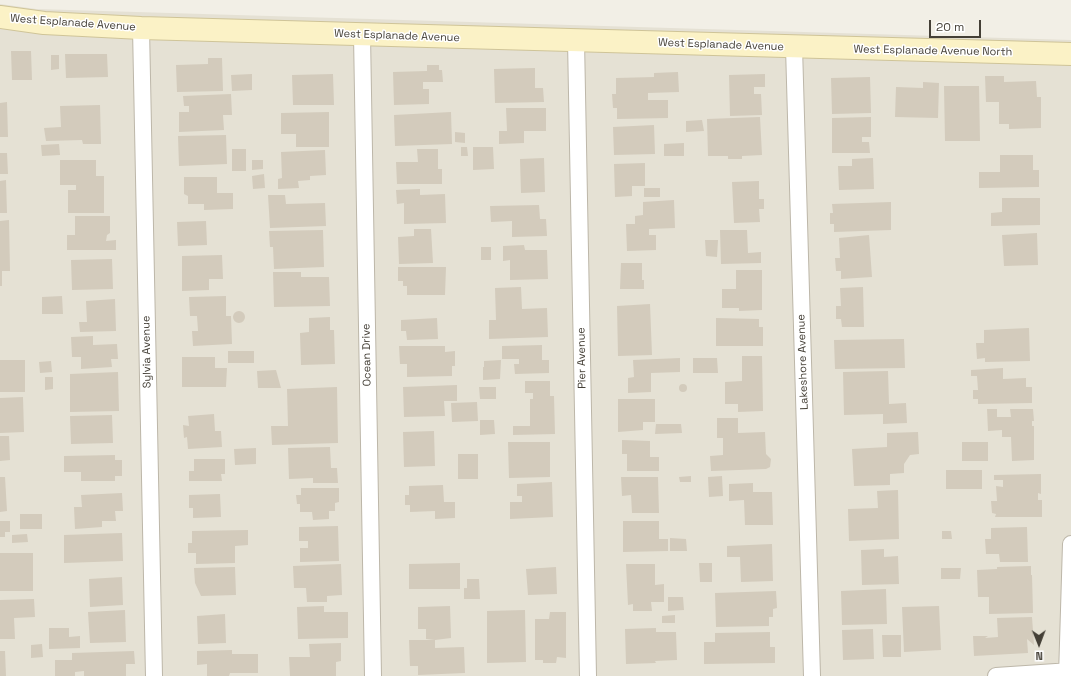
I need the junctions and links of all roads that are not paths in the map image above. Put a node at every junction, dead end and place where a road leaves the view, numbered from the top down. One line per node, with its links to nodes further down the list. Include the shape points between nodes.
1 (0, 17): 2 (main road, West Esplanade Avenue, via 44,23)
2 (141, 28): 3 (main road, West Esplanade Avenue); 9 (street, Sylvia Avenue)
3 (362, 35): 4 (main road, West Esplanade Avenue); 10 (street, Ocean Drive)
4 (576, 40): 5 (main road, West Esplanade Avenue); 11 (street, Pier Avenue)
5 (794, 47): 6 (main road, West Esplanade Avenue North); 12 (street, Lakeshore Avenue)
6 (1071, 54)
7 (1071, 544): 8 (street)
8 (1069, 673): 13 (street)
9 (154, 676)
10 (373, 676)
11 (588, 676)
12 (812, 676)
13 (996, 676)

